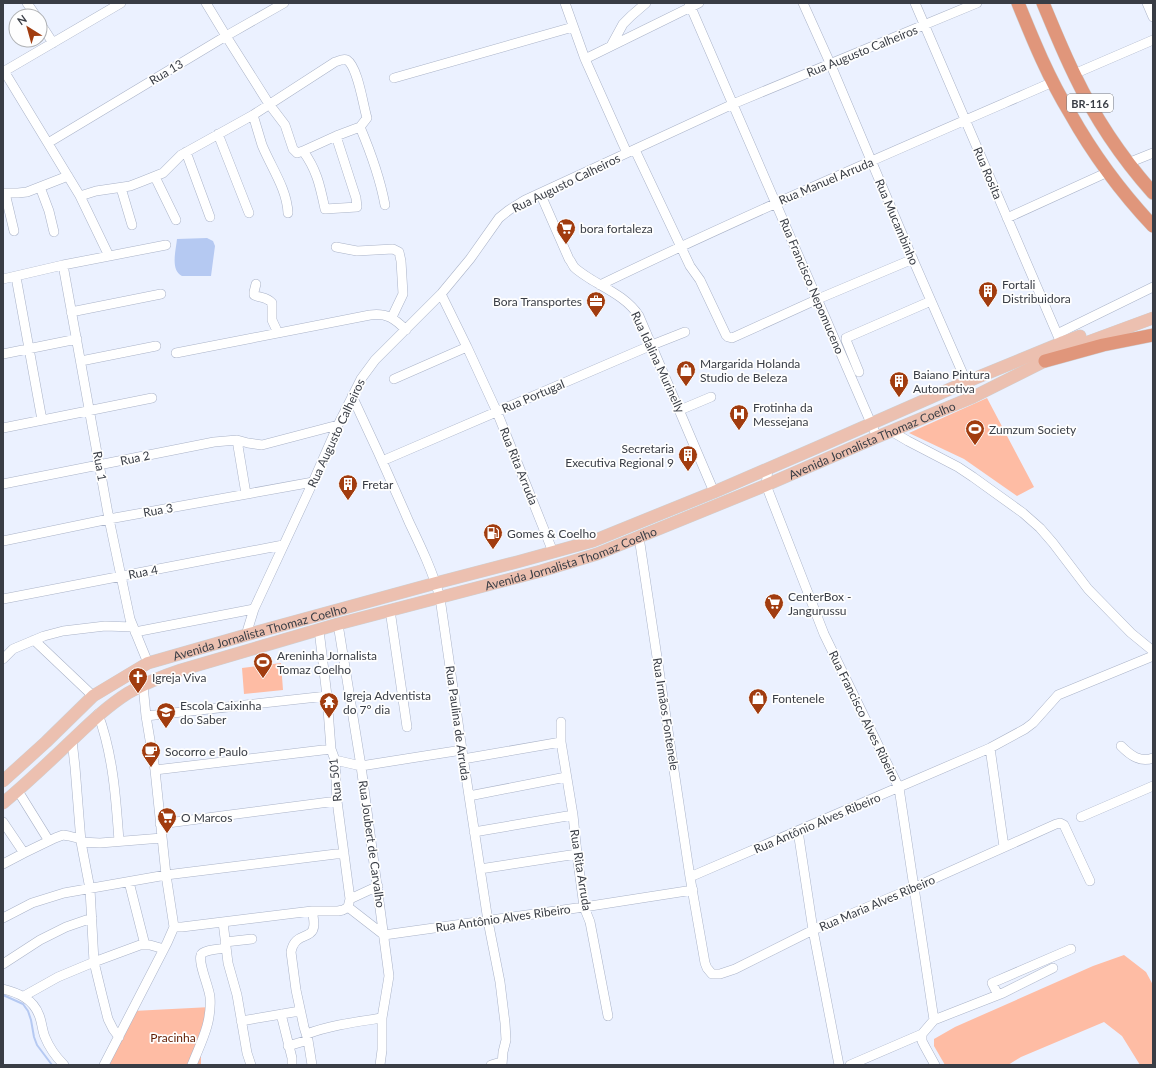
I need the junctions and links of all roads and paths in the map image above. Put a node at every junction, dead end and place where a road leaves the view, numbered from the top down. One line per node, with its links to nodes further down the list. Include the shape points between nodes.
1 (206, 3): 17 (street)
2 (284, 3): 17 (street, Rua 13)
3 (565, 3): 15 (street)
4 (646, 3): 20 (street, via 623,24)
5 (803, 3): 22 (street, Rua Mucambinho)
6 (915, 3): 14 (street, Rua Rosita)
7 (977, 3): 14 (street, Rua Augusto Calheiros)
8 (1018, 3): 26 (highway, BR-116)
9 (1043, 3): 24 (highway, BR-116)
10 (1147, 3): 13 (street)
11 (115, 4): 19 (street)
12 (693, 4): 20 (street); 28 (street, Rua Francisco Nepomuceno)
13 (1153, 17)
14 (924, 25): 22 (street, Rua Augusto Calheiros); 30 (street, Rua Rosita)
15 (573, 27): 21 (street); 25 (street)
16 (48, 35): 19 (street)
17 (226, 36): 27 (street); 34 (street, Rua 13)
18 (1153, 40): 24 (street)
19 (53, 43): 23 (street)
20 (611, 46): 21 (street)
21 (584, 59): 36 (street)
22 (830, 63): 28 (street, Rua Augusto Calheiros); 39 (street, Rua Mucambinho)
23 (4, 71): 34 (street)
24 (1074, 74): 40 (highway, BR-116, via 1100,122)
25 (394, 78)
26 (1053, 82): 30 (street, Rua Manuel Arruda); 41 (highway, BR-116, via 1070,115)
27 (270, 104): 29 (street); 31 (street, via 335,62 346,60 354,69 367,118); 35 (street, via 287,130 293,149 297,153)
28 (733, 104): 36 (street, Rua Augusto Calheiros); 50 (street, Rua Francisco Nepomuceno)
29 (253, 115): 32 (street); 53 (street, via 262,146 281,185)
30 (965, 120): 39 (street, Rua Manuel Arruda); 55 (street, Rua Rosita)
31 (360, 127): 33 (street); 51 (street, via 382,188)
32 (218, 134): 37 (street); 52 (street)
33 (336, 136): 35 (street); 35 (street, via 357,207 325,209 318,179)
34 (48, 143): 42 (street)
35 (303, 151)
36 (631, 151): 47 (street, Rua Augusto Calheiros); 62 (street)
37 (186, 152): 43 (street); 54 (street)
38 (1153, 152): 40 (street)
39 (871, 162): 50 (street, Rua Manuel Arruda); 65 (street, Rua Mucambinho)
40 (1128, 163): 48 (highway, BR-116)
41 (1108, 172): 55 (street); 58 (highway, BR-116)
42 (68, 176): 44 (street); 49 (street)
43 (155, 177): 45 (street); 56 (street)
44 (40, 187): 46 (street, via 18,193); 60 (street)
45 (121, 188): 49 (street); 57 (street)
46 (4, 193): 59 (street)
47 (540, 193): 70 (street, Rua Idalina Murinelly, via 569,259 575,268); 73 (street, Rua Augusto Calheiros, via 499,218)
48 (1153, 193)
49 (80, 196): 64 (street)
50 (776, 202): 62 (street, Rua Manuel Arruda); 74 (street, Rua Francisco Nepomuceno)
51 (385, 205)
52 (249, 213)
53 (288, 213)
54 (210, 217)
55 (1007, 218): 84 (street, Rua Rosita)
56 (176, 220)
57 (132, 225)
58 (1153, 226)
59 (14, 231)
60 (54, 232)
61 (166, 245): 64 (street)
62 (680, 246): 70 (street, Rua Manuel Arruda); 74 (street, via 728,337 732,338)
63 (336, 247): 78 (street, via 357,251 393,249 399,252 403,294)
64 (109, 256): 66 (street)
65 (912, 259): 74 (street); 75 (street, Rua Mucambinho)
66 (63, 265): 67 (street); 77 (street, Rua 1)
67 (16, 277): 68 (street); 89 (street)
68 (3, 279)
69 (256, 284): 82 (street, via 254,294 272,303 272,320)
70 (600, 285): 86 (street, Rua Idalina Murinelly, via 635,310)
71 (1153, 287): 84 (street)
72 (161, 294): 77 (street)
73 (441, 294): 80 (street, Rua Augusto Calheiros); 88 (street, Rua Rita Arruda)
74 (818, 299): 105 (street, Rua Francisco Nepomuceno)
75 (931, 301): 94 (street, via 846,338); 96 (street, Rua Mucambinho)
76 (1153, 310): 84 (main road, Avenida Jornalista Thomaz Coelho)
77 (71, 312): 85 (street, Rua 1)
78 (392, 317): 80 (street); 82 (street, via 382,314 370,315)
79 (1153, 318): 93 (main road, Avenida Jornalista Thomaz Coelho, via 1069,348)
80 (406, 330): 97 (street, Rua Augusto Calheiros, via 368,369)
81 (685, 332): 86 (street, Rua Portugal)
82 (278, 333): 90 (street)
83 (1153, 336): 93 (highway, via 1103,345)
84 (1059, 338): 96 (main road, Avenida Jornalista Thomaz Coelho)
85 (77, 339): 89 (street); 92 (street, Rua 1)
86 (652, 345): 101 (street, Rua Idalina Murinelly); 103 (street, Rua Portugal)
87 (156, 346): 92 (street)
88 (467, 347): 95 (street); 103 (street, Rua Rita Arruda)
89 (29, 348): 91 (street); 104 (street)
90 (176, 353)
91 (3, 354)
92 (81, 361): 102 (street, Rua 1)
93 (1045, 361): 99 (main road, Avenida Jornalista Thomaz Coelho)
94 (859, 372)
95 (394, 379)
96 (966, 382): 99 (street, Rua Mucambinho); 105 (main road, Avenida Jornalista Thomaz Coelho)
97 (352, 396): 106 (street, Rua Augusto Calheiros); 111 (street, Rua Paulina de Arruda)
98 (711, 397): 101 (street)
99 (973, 397): 108 (main road, Avenida Jornalista Thomaz Coelho)
100 (152, 398): 102 (street)
101 (680, 410): 117 (street, Rua Idalina Murinelly)
102 (90, 411): 104 (street); 112 (street, Rua 1)
103 (497, 412): 111 (street, Rua Portugal); 126 (street, Rua Rita Arruda)
104 (42, 420): 107 (street)
105 (872, 424): 109 (street, Rua Francisco Nepomuceno); 113 (main road, Avenida Jornalista Thomaz Coelho)
106 (338, 425): 110 (street, Rua 2, via 262,445); 114 (street, Rua Augusto Calheiros)
107 (3, 428)
108 (892, 431): 109 (main road, Avenida Jornalista Thomaz Coelho); 141 (street, via 958,467 1023,513 1053,543 1088,589)
109 (877, 437): 116 (main road, Avenida Jornalista Thomaz Coelho)
110 (240, 441): 112 (street, Rua 2, via 214,442); 118 (street)
111 (382, 461): 129 (street, Rua Paulina de Arruda)
112 (100, 465): 115 (street, Rua 2); 120 (street, Rua 1)
113 (768, 469): 116 (street, Rua Francisco Alves Ribeiro); 117 (main road, Avenida Jornalista Thomaz Coelho)
114 (313, 482): 118 (street, Rua 3); 125 (street, Rua Augusto Calheiros)
115 (3, 484)
116 (766, 485): 121 (main road, Avenida Jornalista Thomaz Coelho); 167 (street, Rua Francisco Alves Ribeiro, via 824,634)
117 (714, 492): 119 (main road, Avenida Jornalista Thomaz Coelho)
118 (246, 494): 120 (street, Rua 3)
119 (649, 518): 121 (main road); 124 (main road, Avenida Jornalista Thomaz Coelho)
120 (109, 519): 123 (street, Rua 3); 128 (street, Rua 1)
121 (654, 531): 122 (main road, Avenida Jornalista Thomaz Coelho)
122 (639, 537): 127 (main road, Avenida Jornalista Thomaz Coelho); 188 (street, Rua Irmãos Fontenele)
123 (3, 541)
124 (593, 541): 126 (main road, Avenida Jornalista Thomaz Coelho); 127 (main road)
125 (283, 545): 128 (street, Rua 4); 133 (street, Rua Augusto Calheiros)
126 (553, 552): 129 (main road, Avenida Jornalista Thomaz Coelho)
127 (597, 554): 130 (main road, Avenida Jornalista Thomaz Coelho)
128 (121, 576): 131 (street, Rua 4); 137 (street, Rua 1)
129 (436, 583): 130 (street, Rua Paulina de Arruda); 132 (main road, Avenida Jornalista Thomaz Coelho)
130 (440, 598): 134 (main road, Avenida Jornalista Thomaz Coelho); 157 (street, Rua Paulina de Arruda)
131 (3, 600)
132 (357, 604): 135 (main road); 139 (main road, Avenida Jornalista Thomaz Coelho)
133 (254, 609): 137 (street); 139 (street, Rua Augusto Calheiros)
134 (390, 610): 135 (main road, Avenida Jornalista Thomaz Coelho); 151 (street)
135 (361, 619): 136 (main road, Avenida Jornalista Thomaz Coelho)
136 (338, 624): 138 (main road, Avenida Jornalista Thomaz Coelho); 160 (street, Rua Joubert de Carvalho)
137 (134, 629): 140 (street, via 104,626 82,628); 144 (street, Rua 1)
138 (319, 630): 145 (main road, Avenida Jornalista Thomaz Coelho, via 181,670); 147 (street, Rua 501)
139 (246, 634): 144 (main road, Avenida Jornalista Thomaz Coelho)
140 (34, 640): 143 (street, via 13,650); 146 (street)
141 (1153, 651)
142 (1153, 656): 155 (street, Rua Antônio Alves Ribeiro, via 1058,695 1033,723)
143 (3, 659)
144 (148, 663): 146 (main road, Avenida Jornalista Thomaz Coelho)
145 (142, 685): 148 (main road, Avenida Jornalista Thomaz Coelho); 149 (street)
146 (93, 696): 162 (main road, Avenida Jornalista Thomaz Coelho)
147 (327, 696): 149 (street); 156 (street, Rua 501)
148 (98, 714): 152 (main road, Avenida Jornalista Thomaz Coelho); 180 (street, via 113,775)
149 (146, 716): 161 (street)
150 (561, 722): 153 (street, Rua Rita Arruda)
151 (407, 728)
152 (72, 740): 166 (main road, Avenida Jornalista Thomaz Coelho); 179 (street)
153 (561, 742): 157 (street); 163 (street, Rua Rita Arruda)
154 (1121, 746): 158 (street, via 1128,753 1143,760)
155 (990, 748): 167 (street, Rua Antônio Alves Ribeiro); 181 (street)
156 (331, 749): 159 (street, Rua 501); 161 (street)
157 (462, 754): 160 (street); 168 (street, Rua Paulina de Arruda)
158 (1153, 758)
159 (335, 760): 160 (street); 170 (street, Rua 501)
160 (362, 766): 191 (street, Rua Joubert de Carvalho)
161 (155, 770): 174 (street)
162 (14, 772): 164 (main road, Avenida Jornalista Thomaz Coelho); 166 (main road)
163 (566, 777): 168 (street); 171 (street, Rua Rita Arruda)
164 (3, 781)
165 (1153, 786): 172 (street)
166 (22, 788): 169 (main road, Avenida Jornalista Thomaz Coelho); 178 (street)
167 (899, 788): 175 (street, Rua Antônio Alves Ribeiro); 192 (street, Rua Francisco Alves Ribeiro)
168 (469, 796): 176 (street, Rua Paulina de Arruda)
169 (5, 799)
170 (337, 801): 174 (street); 183 (street, Rua 501)
171 (573, 815): 176 (street); 184 (street, Rua Rita Arruda)
172 (1080, 817)
173 (3, 822): 182 (street)
174 (160, 824): 177 (street)
175 (798, 831): 188 (street, Rua Antônio Alves Ribeiro); 203 (street)
176 (474, 832): 186 (street, Rua Paulina de Arruda)
177 (162, 838): 180 (street); 187 (street)
178 (49, 841): 179 (street, via 63,835); 182 (street)
179 (81, 841): 180 (street); 193 (street)
180 (119, 841)
181 (1004, 847): 189 (street, Rua Maria Alves Ribeiro, via 1062,823); 192 (street, Rua Maria Alves Ribeiro)
182 (24, 853): 185 (street)
183 (344, 853): 187 (street); 195 (street, Rua 501)
184 (577, 854): 186 (street); 196 (street, Rua Rita Arruda)
185 (3, 864)
186 (480, 869): 200 (street, Rua Paulina de Arruda)
187 (166, 875): 190 (street); 202 (street)
188 (690, 877): 194 (street, Rua Irmãos Fontenele)
189 (1090, 881)
190 (129, 882): 193 (street); 206 (street)
191 (378, 886): 195 (street); 204 (street, Rua Joubert de Carvalho)
192 (914, 888): 203 (street, Rua Maria Alves Ribeiro); 220 (street, Rua Francisco Alves Ribeiro)
193 (90, 889): 198 (street, via 45,898); 199 (street)
194 (693, 890): 196 (street, Rua Antônio Alves Ribeiro); 203 (street, Rua Maria Alves Ribeiro, via 705,963 712,974 735,969)
195 (349, 903): 197 (street, via 343,910); 204 (street)
196 (584, 907): 200 (street, Rua Antônio Alves Ribeiro); 218 (street, Rua Rita Arruda, via 590,922)
197 (312, 911): 201 (street); 216 (street, via 314,930 300,937 292,946 291,952)
198 (3, 918)
199 (92, 918): 210 (street); 211 (street, via 40,940)
200 (488, 921): 204 (street, Rua Antônio Alves Ribeiro); 226 (street, Rua Paulina de Arruda, via 506,1023 506,1040)
201 (223, 922): 202 (street); 207 (street)
202 (174, 927): 208 (street)
203 (813, 930): 235 (street)
204 (384, 935): 219 (street, Rua Joubert de Carvalho, via 389,976)
205 (252, 939): 207 (street)
206 (145, 945): 208 (street); 210 (street)
207 (226, 945): 221 (street); 229 (street, via 205,951 200,956 210,997 210,1011 209,1022)
208 (164, 949): 223 (street)
209 (1070, 949): 214 (street, via 992,983)
210 (94, 962): 215 (street, via 47,982); 223 (street, via 108,1019)
211 (3, 964)
212 (1053, 968): 214 (street)
213 (3, 989): 215 (street)
214 (998, 995): 220 (street)
215 (24, 996): 227 (street, via 39,1015 44,1036)
216 (300, 1011): 217 (street); 224 (street)
217 (281, 1014): 221 (street); 225 (street)
218 (608, 1016)
219 (382, 1018): 224 (street, via 317,1030); 233 (street, Rua Joubert de Carvalho)
220 (934, 1020): 222 (street)
221 (241, 1021): 230 (street)
222 (922, 1034): 236 (street); 237 (street, via 922,1041)
223 (120, 1037): 228 (street)
224 (308, 1037): 225 (street); 232 (street)
225 (288, 1046): 231 (street)
226 (501, 1064): 234 (street)
227 (64, 1065)
228 (104, 1065)
229 (192, 1065)
230 (251, 1065)
231 (292, 1065)
232 (312, 1065)
233 (380, 1065)
234 (491, 1065)
235 (839, 1065)
236 (850, 1065)
237 (935, 1065)

